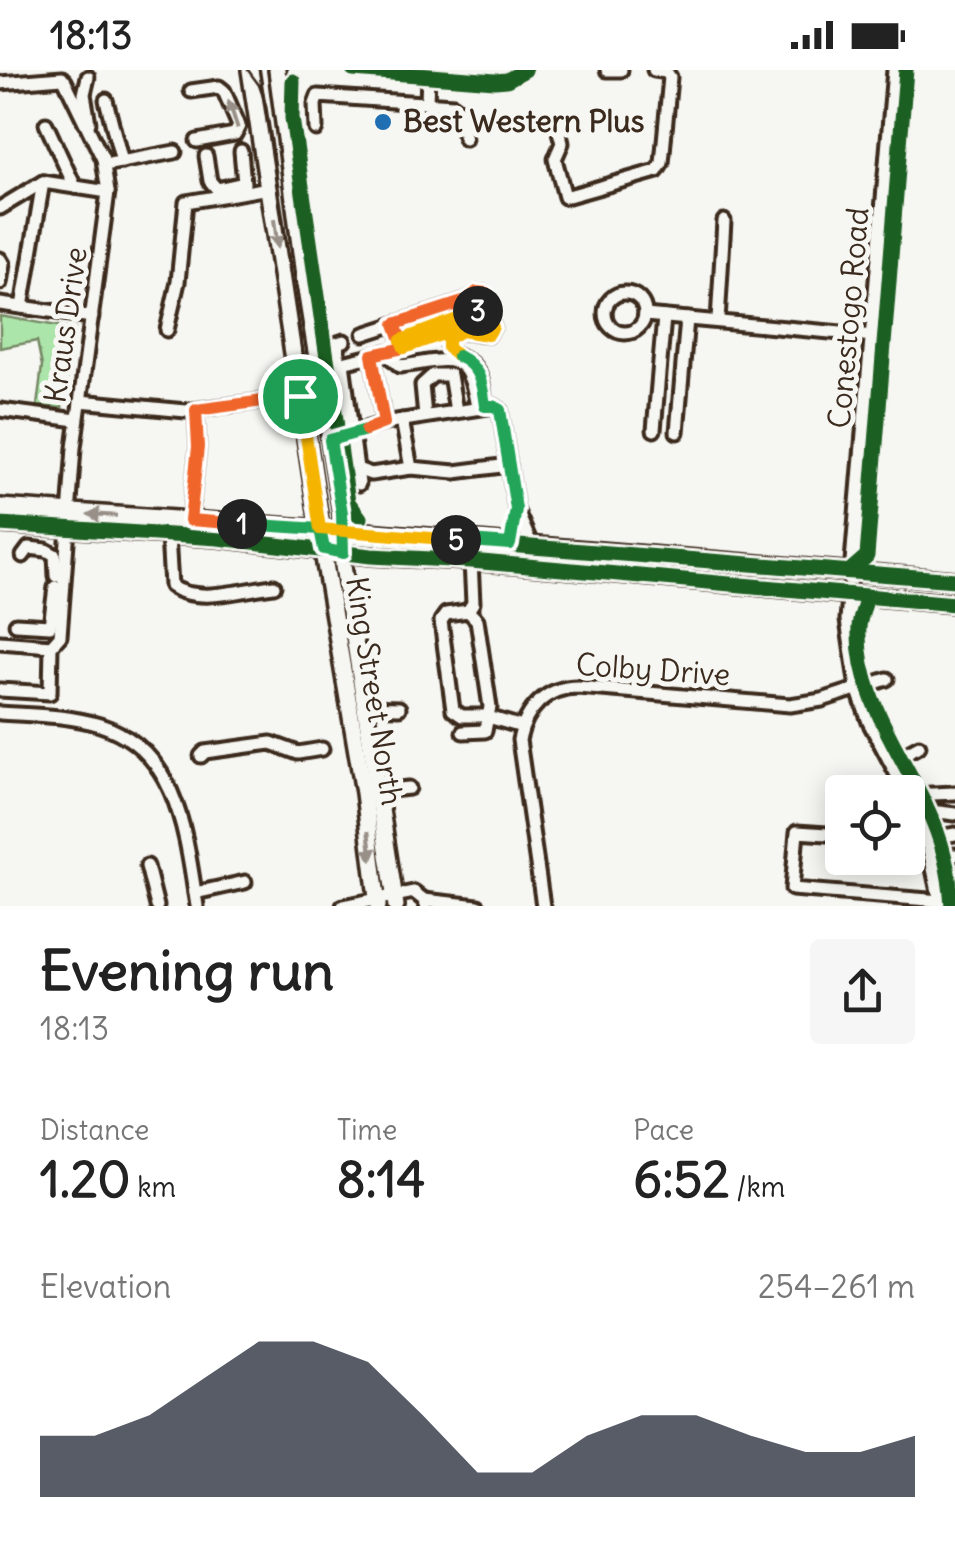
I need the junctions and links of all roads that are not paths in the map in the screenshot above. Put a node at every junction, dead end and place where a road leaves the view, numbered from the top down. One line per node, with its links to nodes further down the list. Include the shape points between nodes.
1 (40, 70): 14 (street)
2 (250, 70): 31 (main road, King Street North)
3 (277, 70): 52 (main road, King Street North)
4 (353, 70): 11 (street)
5 (525, 70): 12 (street, via 507,80)
6 (607, 70): 7 (street)
7 (622, 70)
8 (654, 70): 18 (street, via 670,78 657,171 564,198)
9 (894, 70): 47 (street, Conestogo Road)
10 (91, 72): 13 (street, via 78,83); 21 (street, Kraus Drive, via 84,94)
11 (415, 72): 12 (street)
12 (428, 75): 17 (street)
13 (62, 76): 14 (street); 21 (street, Kraus Drive)
14 (6, 83)
15 (190, 91): 23 (street, one-way to 15, via 234,134 239,126 219,87)
16 (106, 100): 27 (street)
17 (425, 106): 20 (street, via 318,96); 22 (street, via 457,108)
18 (556, 120)
19 (46, 124): 30 (street)
20 (316, 129)
21 (91, 132): 28 (street, Kraus Drive)
22 (465, 139)
23 (196, 141)
24 (241, 151): 26 (street, via 240,186 213,187)
25 (176, 152): 27 (street)
26 (206, 156)
27 (122, 162): 28 (street)
28 (104, 165): 32 (street, Kraus Drive)
29 (43, 182): 30 (street); 33 (street); 38 (street)
30 (75, 187): 32 (street)
31 (269, 188): 45 (street, via 186,202); 53 (main road, King Street North, one-way to 53)
32 (108, 192): 41 (street, Kraus Drive)
33 (0, 208)
34 (724, 221): 43 (street)
35 (0, 259): 36 (street)
36 (0, 283)
37 (0, 304): 38 (street)
38 (22, 307): 41 (street)
39 (645, 315): 40 (street)
40 (664, 316): 42 (street); 63 (street)
41 (92, 317): 54 (street, Kraus Drive)
42 (687, 318): 43 (street); 64 (street)
43 (718, 322): 47 (street)
44 (395, 324): 46 (street); 49 (street); 49 (street, via 477,292 489,296 489,305 468,317)
45 (167, 330)
46 (364, 334)
47 (874, 336): 85 (street, Conestogo Road)
48 (344, 341): 51 (street, via 338,343)
49 (402, 344): 50 (street); 55 (street, via 488,318 488,335 461,331 447,344 479,373)
50 (379, 354): 51 (street); 55 (street, via 400,366 461,364); 62 (street)
51 (340, 363): 52 (street); 65 (street)
52 (318, 369): 66 (main road, King Street North)
53 (300, 396): 57 (street); 76 (main road, King Street North)
54 (80, 401): 57 (street); 60 (street, Kraus Drive)
55 (481, 407): 58 (street); 67 (street, via 500,410)
56 (0, 410): 60 (street)
57 (196, 410): 73 (street)
58 (456, 411): 59 (street); 59 (street, via 450,375 433,375 422,385)
59 (425, 416): 61 (street)
60 (77, 420): 74 (street, Kraus Drive)
61 (402, 420): 62 (street); 68 (street)
62 (384, 423): 65 (street)
63 (654, 430)
64 (677, 432)
65 (354, 434): 66 (street); 69 (street)
66 (330, 440): 77 (main road, King Street North)
67 (509, 466): 68 (street); 72 (street)
68 (410, 468): 69 (street, via 371,474)
69 (357, 469): 70 (street)
70 (359, 484)
71 (0, 507): 74 (main road)
72 (516, 509): 79 (street); 80 (street)
73 (190, 520): 74 (main road, one-way to 74); 76 (main road)
74 (67, 521): 75 (main road); 78 (main road); 93 (street, Kraus Drive, via 60,636)
75 (0, 524)
76 (320, 529): 77 (main road); 81 (main road, King Street North)
77 (342, 531): 79 (main road); 82 (main road, King Street North)
78 (168, 535): 81 (main road); 87 (street, via 172,586 178,591 191,596)
79 (510, 544): 80 (main road)
80 (532, 546): 85 (main road)
81 (324, 549): 82 (main road); 109 (main road, King Street North)
82 (343, 553): 84 (main road); 97 (main road, King Street North)
83 (22, 556): 91 (street, via 29,548 55,555 55,582 50,626)
84 (471, 561): 88 (main road); 90 (street)
85 (851, 570): 86 (main road); 88 (street)
86 (955, 580)
87 (274, 586)
88 (849, 595): 89 (main road); 95 (street)
89 (955, 604)
90 (468, 611): 100 (street, via 477,620); 100 (street, via 441,620 454,710)
91 (16, 624)
92 (0, 642): 93 (street)
93 (51, 646): 96 (street, Kraus Drive, via 50,693)
94 (887, 679): 95 (street, Colby Drive)
95 (857, 688): 101 (street, Colby Drive, via 790,705 568,687 548,693); 106 (street)
96 (0, 690)
97 (365, 707): 98 (street); 109 (main road, King Street North)
98 (399, 708)
99 (0, 713): 125 (street, via 103,726 152,760 170,783)
100 (486, 716): 101 (street); 102 (street, via 485,730)
101 (522, 727): 132 (street)
102 (463, 732)
103 (919, 746): 106 (street)
104 (322, 750): 105 (street, via 298,754 271,743)
105 (201, 756)
106 (891, 761): 107 (street)
107 (899, 775)
108 (409, 788): 109 (street)
109 (371, 792): 127 (main road, King Street North)
110 (955, 794): 111 (street)
111 (925, 795)
112 (955, 814): 113 (street)
113 (925, 816)
114 (925, 832): 117 (street)
115 (825, 834): 126 (street, via 797,832 792,888)
116 (955, 834): 117 (street)
117 (928, 841): 119 (street)
118 (955, 855): 119 (street)
119 (932, 857): 121 (street)
120 (147, 866): 129 (street)
121 (936, 870): 122 (street); 126 (street)
122 (955, 874)
123 (245, 882): 125 (street)
124 (955, 890): 126 (street)
125 (196, 899)
126 (940, 899)
127 (386, 902): 128 (street, via 414,892); 130 (street)
128 (425, 903): 131 (street)
129 (157, 906)
130 (343, 906)
131 (478, 906)
132 (542, 906)

